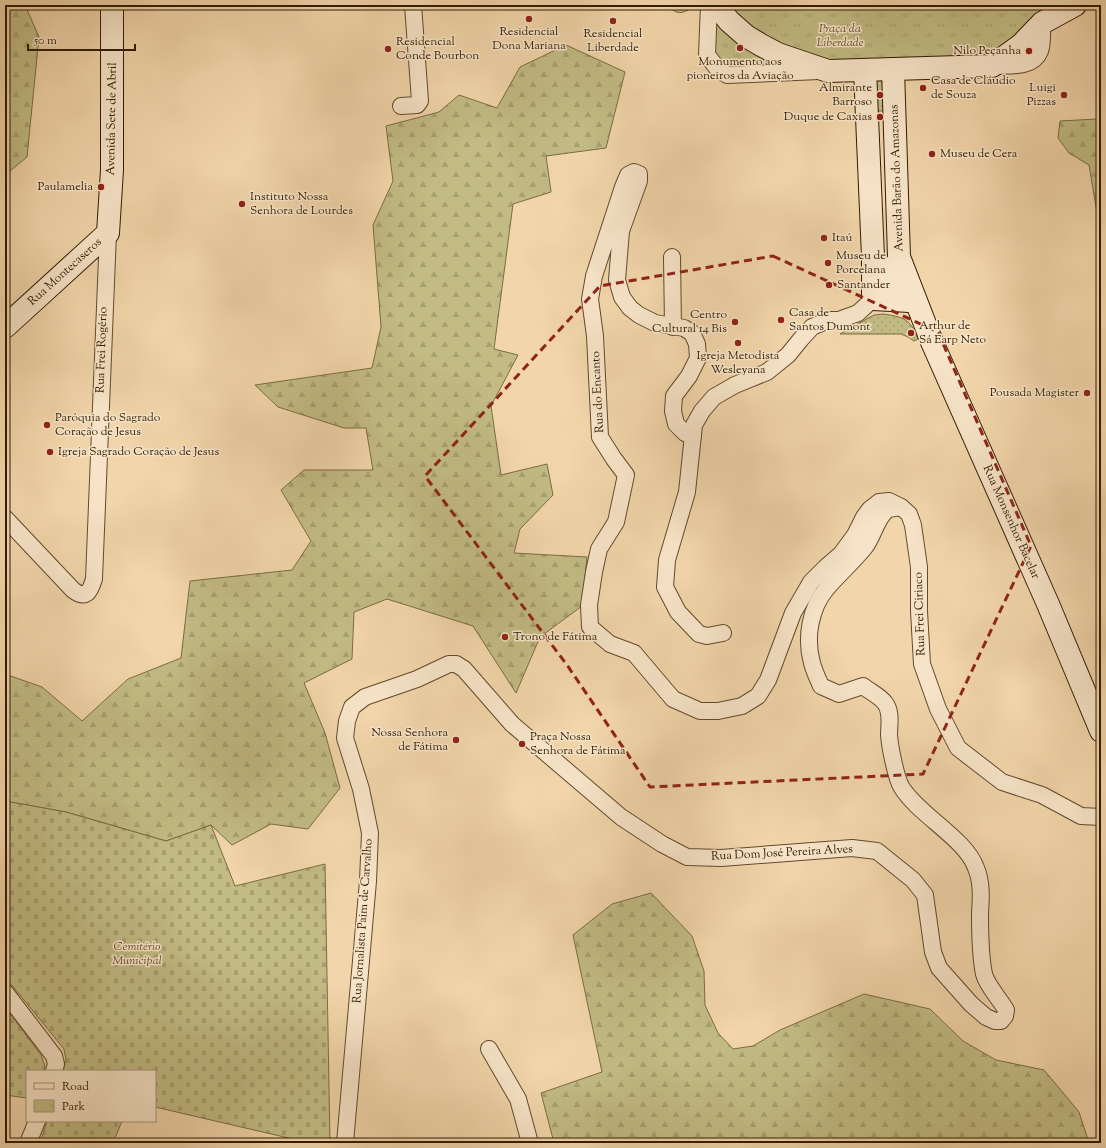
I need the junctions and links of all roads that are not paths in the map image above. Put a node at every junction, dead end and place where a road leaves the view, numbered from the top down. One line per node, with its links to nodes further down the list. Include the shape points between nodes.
1 (112, 5): 13 (main road, Avenida Sete de Abril, via 112,170)
2 (413, 5): 10 (street, via 420,101 417,105)
3 (708, 5): 9 (street, via 707,55 717,68 727,75)
4 (716, 5): 9 (main road, via 735,26 760,45)
5 (1075, 5): 6 (main road)
6 (1043, 14): 7 (main road, via 1021,45 992,66)
7 (893, 69): 8 (main road); 11 (main road, Avenida Barão do Amazonas)
8 (865, 70): 9 (main road); 12 (main road)
9 (828, 71)
10 (401, 106)
11 (894, 117): 12 (main road); 17 (main road, Avenida Barão do Amazonas, via 899,257)
12 (867, 119): 15 (main road)
13 (108, 233): 18 (main road, Rua Montecaseros); 22 (street, Rua Frei Rogério, via 94,580 87,593 83,595 73,590)
14 (672, 257): 19 (street)
15 (873, 257): 16 (main road); 17 (main road, Avenida Barão do Amazonas)
16 (873, 299): 17 (main road); 20 (street, via 858,313 839,320 828,320 812,327 788,355 767,372 714,397 694,425)
17 (916, 307): 25 (main road, Rua Monsenhor Bacelar, via 1048,604)
18 (5, 327)
19 (673, 327): 20 (street, Rua do Encanto, via 684,328 692,333 697,344 698,358 674,396 673,411 676,424 685,433); 21 (street, Rua do Encanto, via 639,316 622,297 617,280 621,231 639,181 639,174 634,172 628,175 623,187 594,276 590,299 596,336 600,437 626,475 616,522 599,549 589,605 590,627 610,644 634,653 673,699 700,711 718,711 742,706 758,696 768,680 793,612 811,582 841,554 870,510 880,502 889,501)
20 (693, 436): 23 (street, via 687,492 667,560 665,588 678,612 699,634 707,636)
21 (901, 507): 24 (street, Rua Dom José Pereira Alves, via 888,509 882,514 865,547 826,589 814,609 809,635 812,662 821,686 839,694 863,686 885,703 890,718 889,736 901,788 915,805 959,844 976,867 980,890 980,936 984,974 1006,1010 1006,1016 1001,1021 986,1017 939,968 933,952 925,895 913,880 878,851 852,848 721,858 687,857 662,844 622,817); 26 (street, Rua Frei Ciriaco, via 909,514 913,525 919,567 922,664 938,709 958,748 1002,782 1042,795 1081,816)
22 (5, 518)
23 (722, 633)
24 (512, 724): 32 (street, Rua Jornalista Paim de Carvalho, via 464,669 456,664 449,664 417,679 365,697 352,707 345,738 361,790 370,833 364,940)
25 (1101, 731)
26 (1101, 817)
27 (5, 992): 29 (street, via 54,1056)
28 (489, 1049): 33 (street, via 518,1099)
29 (54, 1070)
30 (37, 1122): 31 (street)
31 (28, 1143)
32 (345, 1143)
33 (530, 1143)

